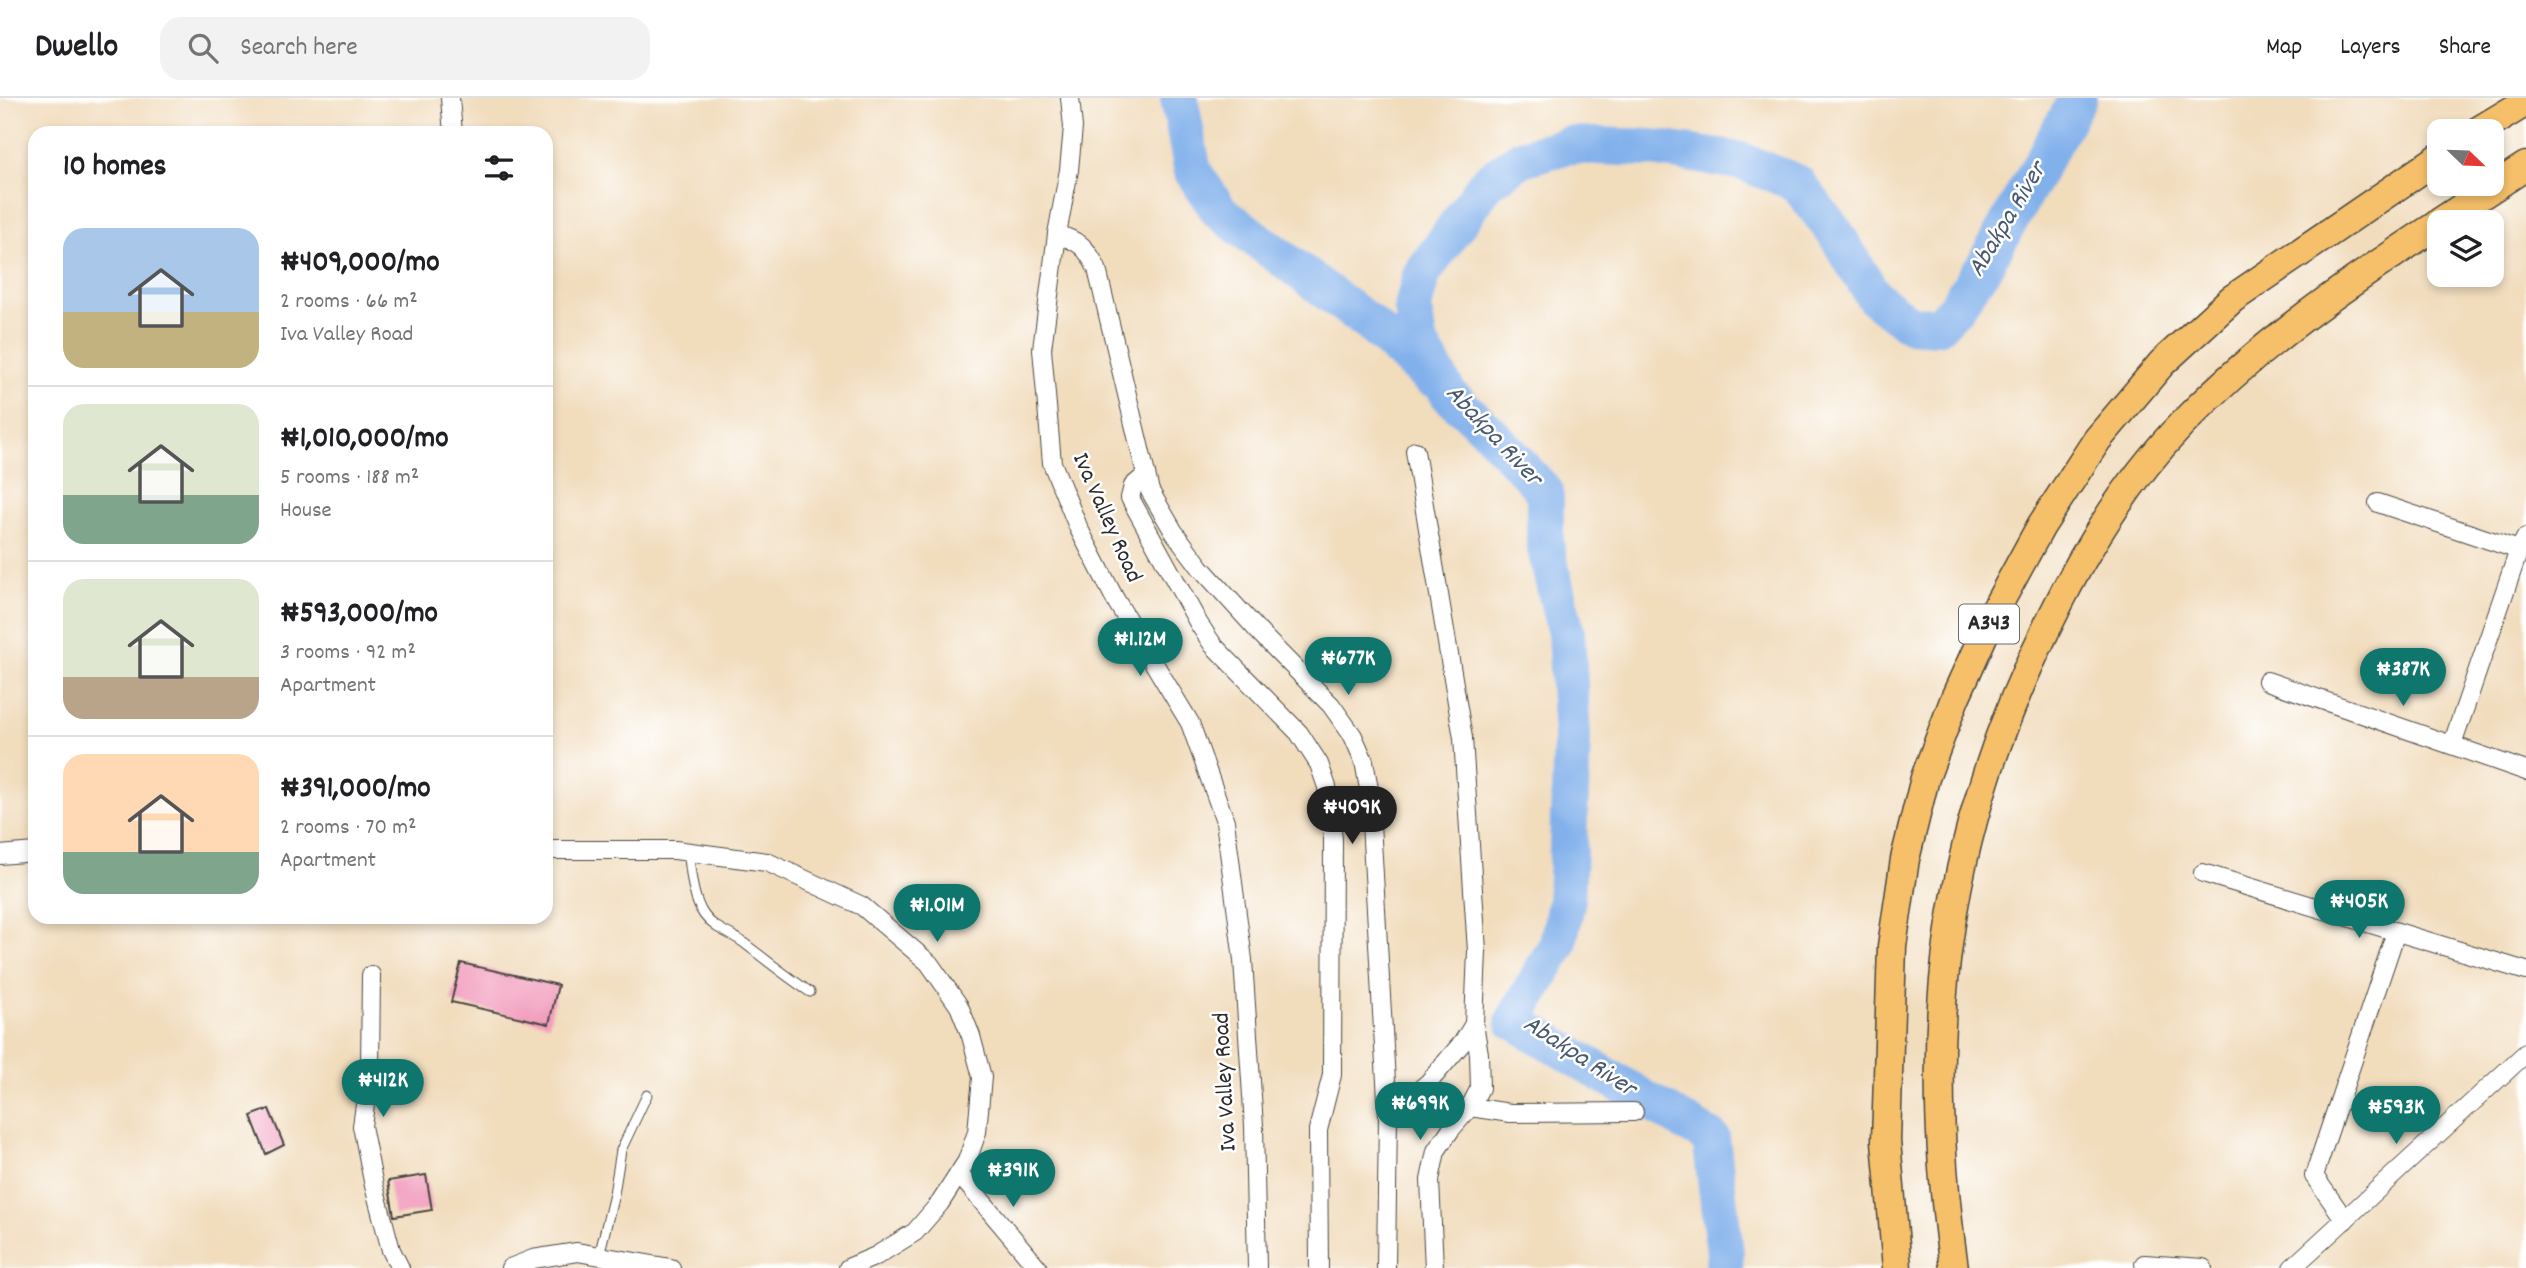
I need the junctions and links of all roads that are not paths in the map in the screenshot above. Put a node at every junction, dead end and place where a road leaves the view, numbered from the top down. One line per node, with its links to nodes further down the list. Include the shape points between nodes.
1 (450, 98): 5 (street)
2 (1070, 98): 10 (street, Iva Valley Road, via 1069,170)
3 (2526, 102): 4 (highway)
4 (2498, 119)
5 (452, 126)
6 (2427, 166): 46 (highway, A343, via 2232,299 2162,363 2097,440 2040,526 1993,614 1925,778 1905,859 1892,946 1885,1141)
7 (2526, 166): 8 (highway, A343)
8 (2460, 210)
9 (2427, 232): 47 (highway, A343, via 2309,311 2239,368 2179,427 2120,499 2029,661 1986,771 1964,848 1946,943 1938,1032 1939,1111 1944,1202)
10 (1057, 234): 12 (street, via 1088,250 1097,269); 42 (street, Iva Valley Road, via 1042,349 1052,463 1115,599 1189,723 1225,821 1243,960)
11 (1415, 451): 27 (street, via 1464,738 1477,951)
12 (1146, 475): 32 (street, via 1150,491 1201,568 1331,705 1364,761); 43 (street, via 1133,486 1129,498 1199,624 1213,645 1299,733 1319,764 1326,787 1333,839 1332,1075 1318,1130)
13 (2378, 503): 14 (street)
14 (2522, 543): 16 (street)
15 (2267, 681): 16 (street)
16 (2452, 746): 17 (street)
17 (2526, 771)
18 (553, 850): 19 (street)
19 (688, 851): 26 (lane, via 704,915); 33 (street, via 767,862 862,906 929,963 959,1006 982,1077 977,1132)
20 (28, 853): 21 (street)
21 (0, 855)
22 (2203, 873): 23 (street)
23 (2396, 932): 24 (street); 34 (street, via 2314,1176)
24 (2526, 971)
25 (371, 975): 37 (street, via 370,1070 362,1126 391,1250)
26 (810, 992)
27 (1474, 1024): 30 (street, via 1480,1088); 32 (street, via 1428,1083)
28 (2526, 1053): 34 (street)
29 (647, 1095): 35 (lane, via 621,1150)
30 (1470, 1107): 31 (street, via 1510,1112); 45 (street, via 1436,1152 1430,1180)
31 (1634, 1112)
32 (1388, 1116): 44 (street)
33 (959, 1174): 40 (street, via 915,1232); 41 (street)
34 (2345, 1220): 49 (street)
35 (600, 1256): 38 (street, via 577,1252); 39 (street)
36 (2144, 1264): 48 (street)
37 (400, 1268)
38 (510, 1268)
39 (671, 1268)
40 (848, 1268)
41 (1038, 1268)
42 (1257, 1268)
43 (1320, 1268)
44 (1386, 1268)
45 (1434, 1268)
46 (1897, 1268)
47 (1954, 1268)
48 (2203, 1268)
49 (2292, 1268)

